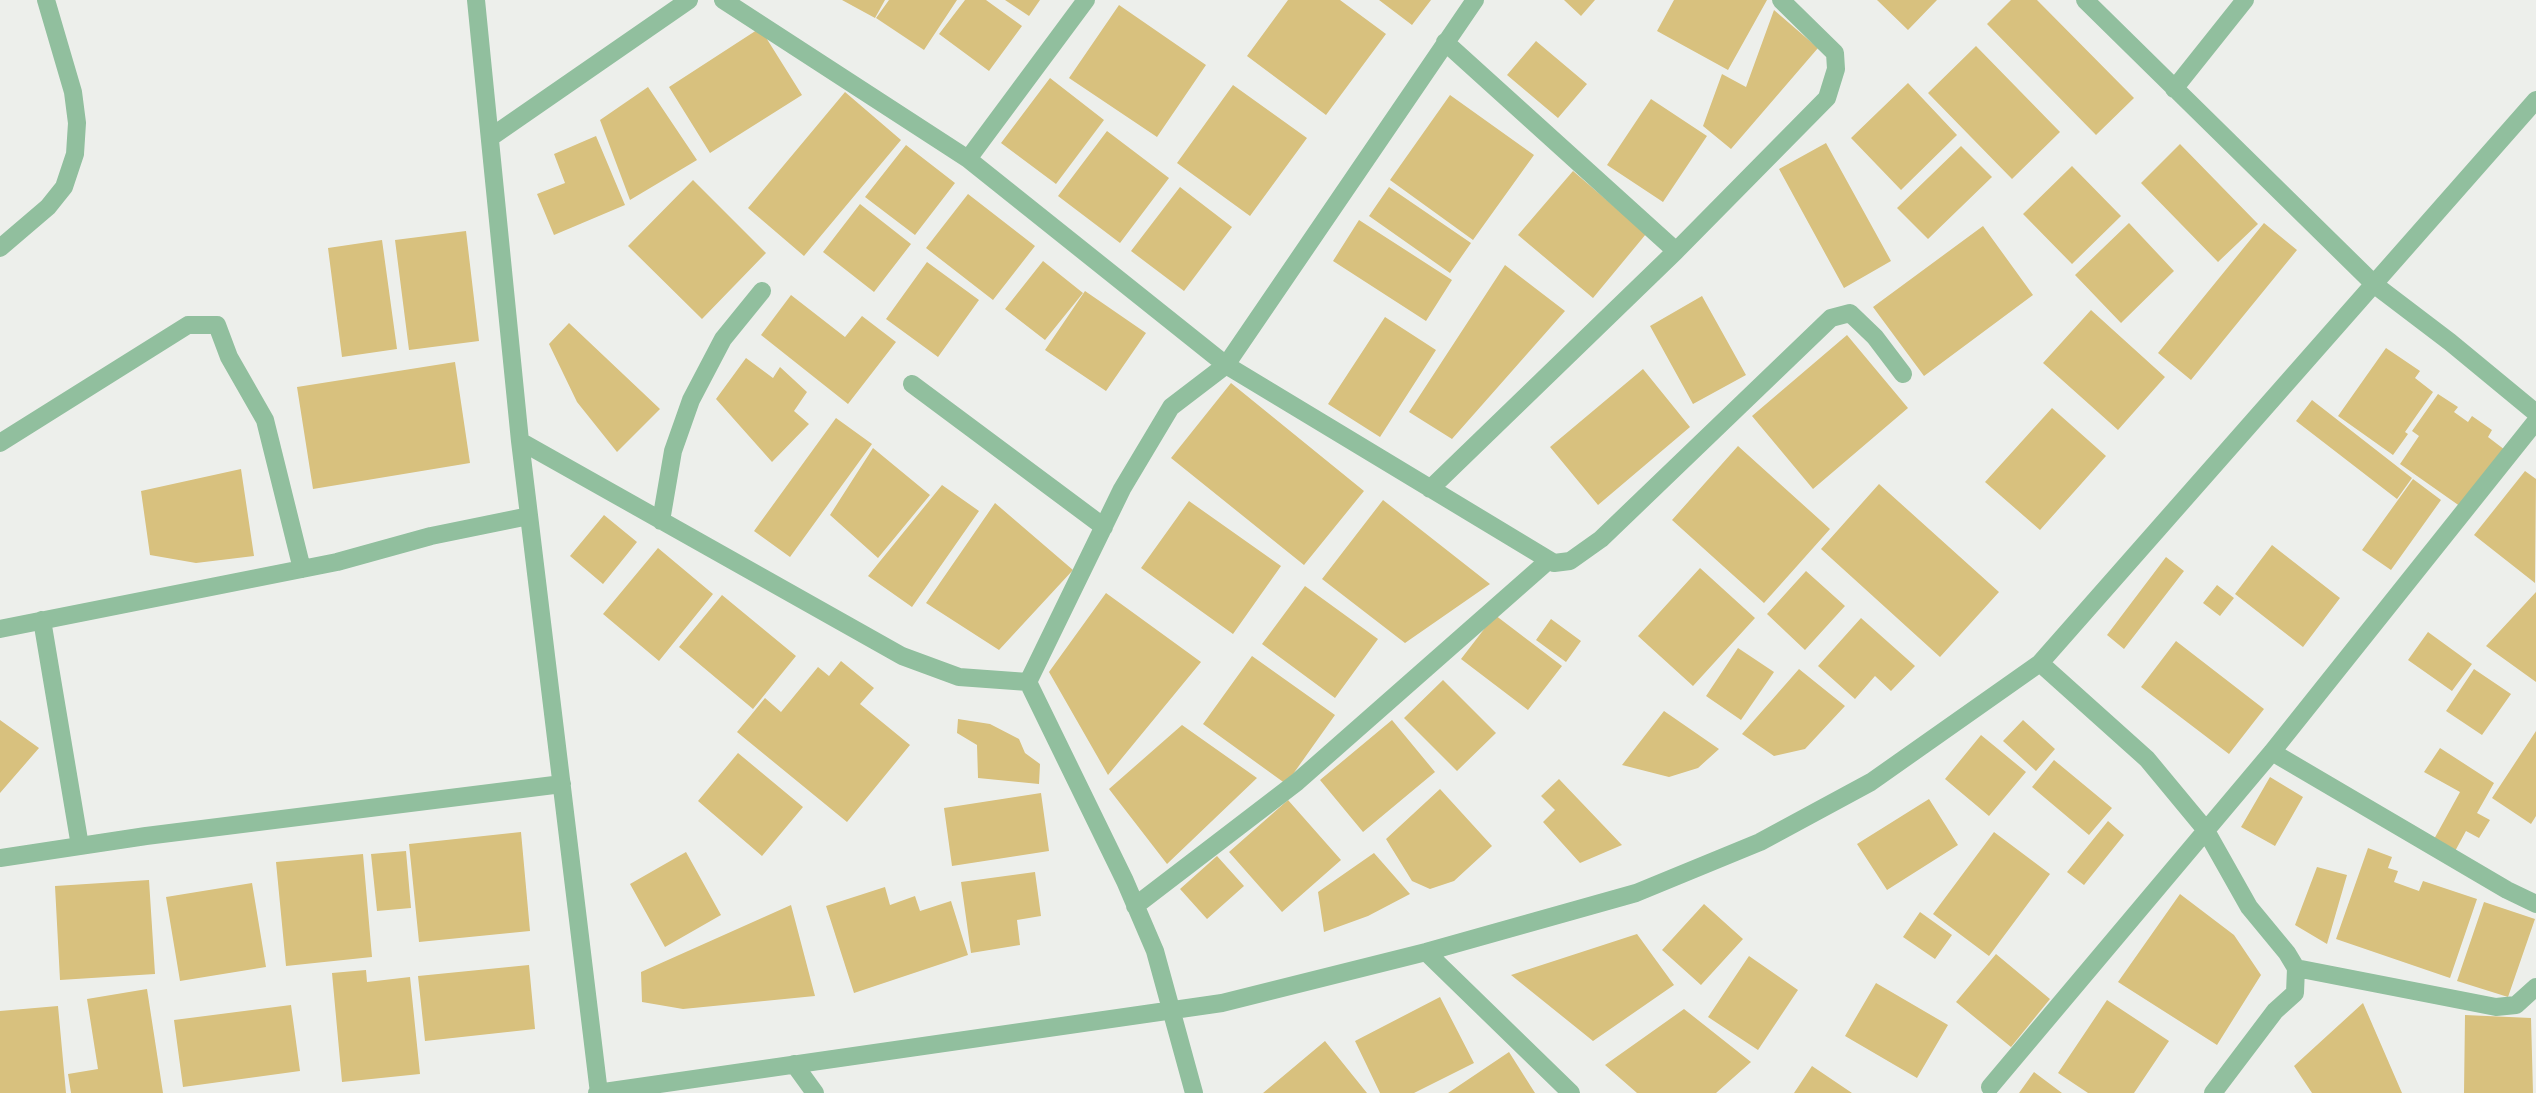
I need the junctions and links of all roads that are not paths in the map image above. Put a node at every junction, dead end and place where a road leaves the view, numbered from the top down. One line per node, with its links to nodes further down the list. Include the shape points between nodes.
1 (46, 0): 15 (street, via 73,92 75,154 64,187 48,207)
2 (477, 0): 13 (street)
3 (689, 0): 13 (street)
4 (723, 0): 14 (street)
5 (1086, 0): 14 (street)
6 (1475, 0): 10 (street)
7 (1781, 0): 16 (street, via 1835,53 1836,69 1827,98)
8 (2085, 0): 11 (street)
9 (2245, 0): 11 (street)
10 (1445, 42): 16 (street); 19 (street)
11 (2174, 89): 17 (street)
12 (2536, 100): 17 (street)
13 (490, 137): 24 (street)
14 (968, 159): 19 (street)
15 (0, 248)
16 (1676, 251): 26 (street)
17 (2375, 285): 22 (street); 34 (street)
18 (762, 291): 28 (street, via 723,339 691,400 673,451)
19 (1226, 365): 26 (street); 29 (street, via 1171,407)
20 (1903, 374): 30 (street, via 1875,337 1850,313 1831,318 1601,539 1570,561)
21 (912, 384): 29 (street)
22 (2536, 413)
23 (2536, 421): 36 (street)
24 (520, 441): 27 (street); 28 (street)
25 (0, 443): 31 (street, via 188,326 217,325 265,420)
26 (1430, 489): 30 (street)
27 (529, 516): 31 (street); 37 (street)
28 (661, 521): 35 (street, via 912,661 959,677)
29 (1104, 527): 35 (street)
30 (1548, 561): 42 (street, via 1297,782)
31 (302, 569): 32 (street)
32 (42, 620): 33 (street); 39 (street)
33 (0, 629)
34 (2040, 663): 38 (street, via 2147,759); 43 (street, via 1870,782 1760,842 1636,893)
35 (1028, 682): 42 (street)
36 (2272, 752): 38 (street); 41 (street)
37 (562, 784): 39 (street); 49 (street)
38 (2205, 829): 44 (street, via 2249,908); 48 (street)
39 (80, 846): 40 (street)
40 (0, 858)
41 (2536, 904)
42 (1136, 906): 46 (street, via 1155,951)
43 (1426, 952): 46 (street, via 1222,1003); 52 (street)
44 (2296, 968): 45 (street, via 2496,1007 2516,1005); 53 (street, via 2295,993 2275,1011)
45 (2536, 987)
46 (1172, 1009): 47 (street); 51 (street)
47 (794, 1064): 49 (street); 50 (street)
48 (1990, 1087)
49 (598, 1093)
50 (815, 1093)
51 (1194, 1093)
52 (1571, 1093)
53 (2213, 1093)

